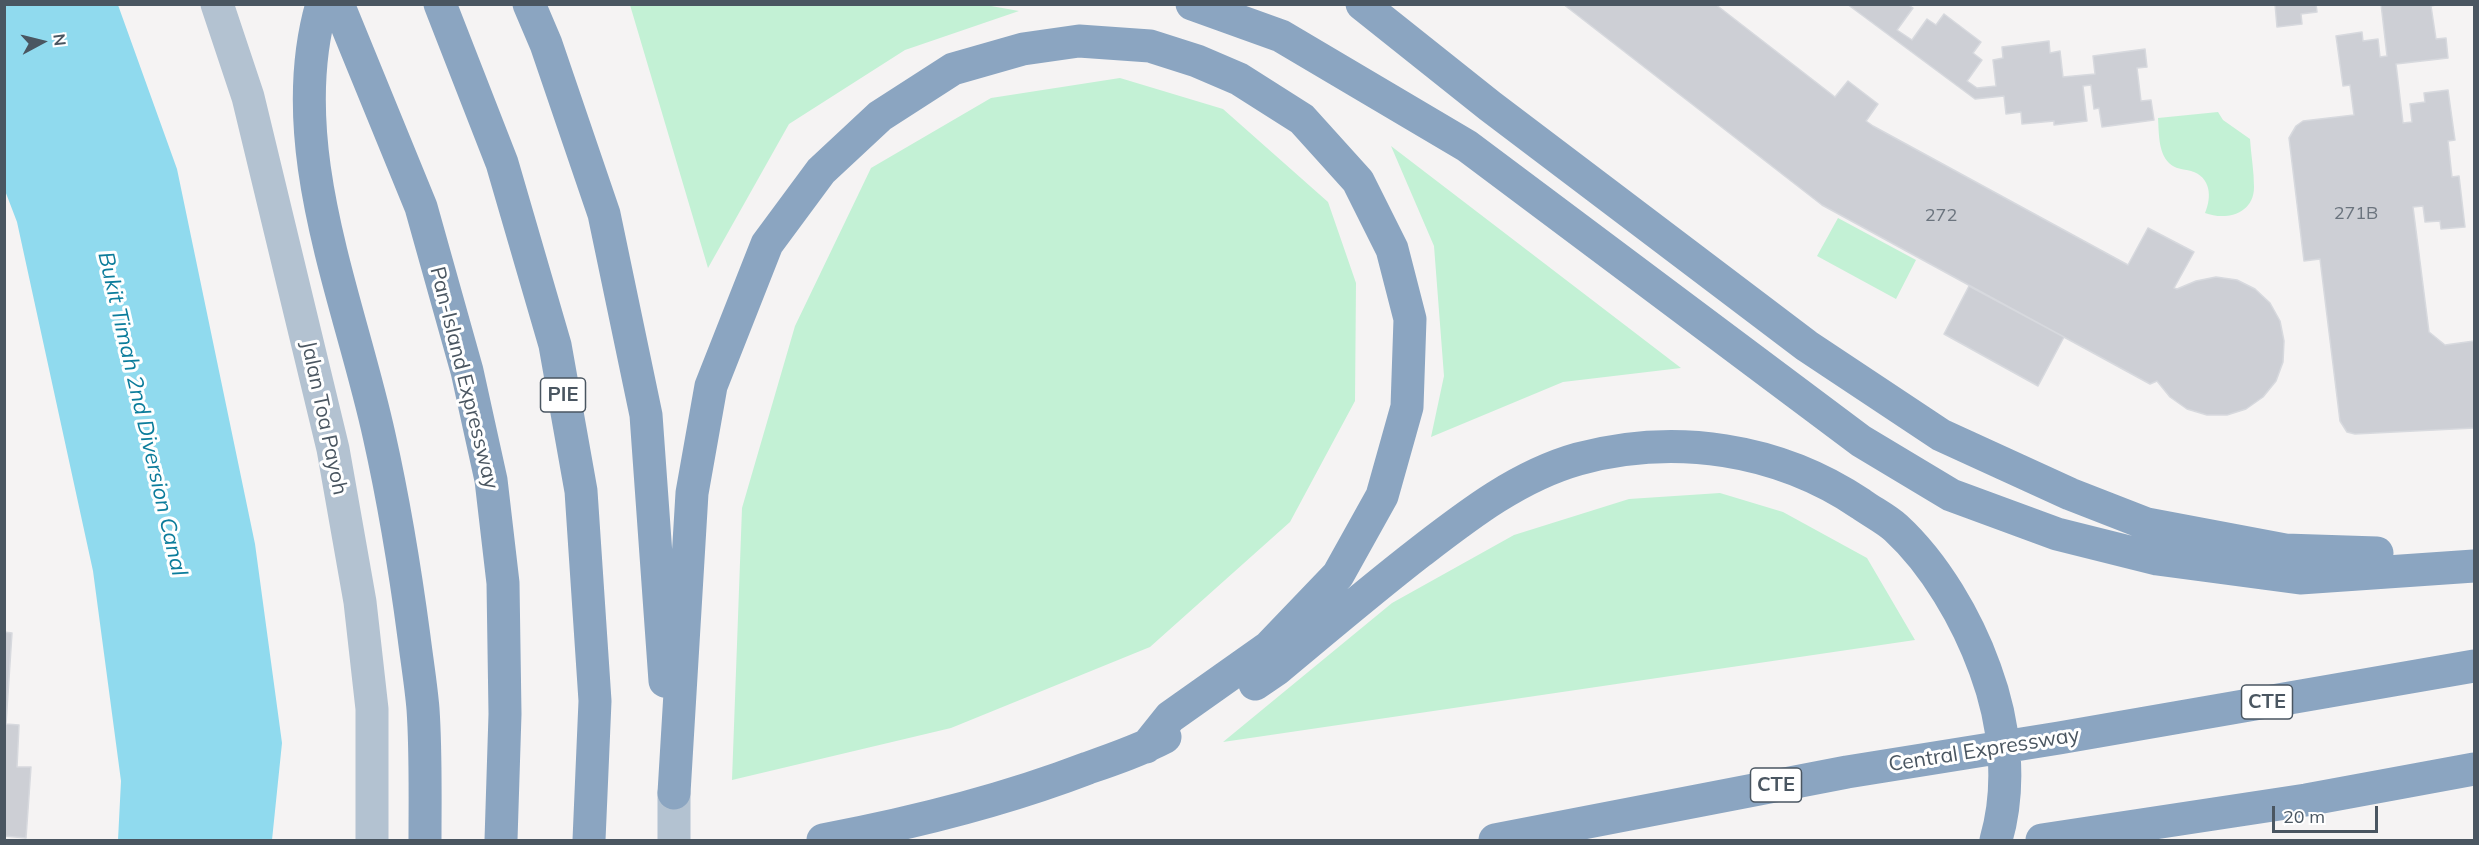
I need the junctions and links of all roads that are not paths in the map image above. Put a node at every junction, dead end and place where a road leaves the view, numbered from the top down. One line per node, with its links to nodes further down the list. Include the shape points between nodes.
1 (217, 4): 14 (main road, Jalan Toa Payoh, via 248,97 333,449 360,602 372,709)
2 (321, 4): 15 (highway, via 309,64 310,140 319,198 381,446 404,562 423,708)
3 (338, 4): 16 (highway, Pan-Island Expressway, via 422,207 467,370 491,480 503,583 505,714)
4 (440, 4): 17 (highway, PIE, via 502,163 555,345 581,491 595,701)
5 (529, 4): 13 (highway, via 604,213 646,415)
6 (1192, 4): 9 (highway, via 1281,36 1467,146 1862,441 1951,495 2057,534 2157,559 2300,578)
7 (1362, 4): 8 (highway, via 1807,346 1941,435 2147,525 2284,550 2371,554)
8 (2475, 545)
9 (2475, 566)
10 (2475, 666): 20 (highway, Central Expressway / CTE, via 1847,772)
11 (1146, 747): 13 (highway, via 1170,717 1269,647 1338,575 1382,496 1407,407 1410,319 1392,249 1358,181 1302,119 1239,79 1197,61 1150,46 1079,41 1023,49 953,69 880,116 821,171 767,244 711,386 692,493); 19 (highway, via 1028,791 904,825); 21 (highway, via 1208,716 1277,669 1476,508 1528,479 1577,460 1622,450 1666,446 1727,450 1783,463 1832,484 1895,527 1941,580 1973,637 1994,695 2003,738 2005,780)
12 (2475, 770): 22 (highway)
13 (675, 793): 18 (main road)
14 (372, 840)
15 (425, 840)
16 (501, 840)
17 (590, 840)
18 (674, 840)
19 (823, 840)
20 (1495, 840)
21 (1996, 840)
22 (2042, 840)

